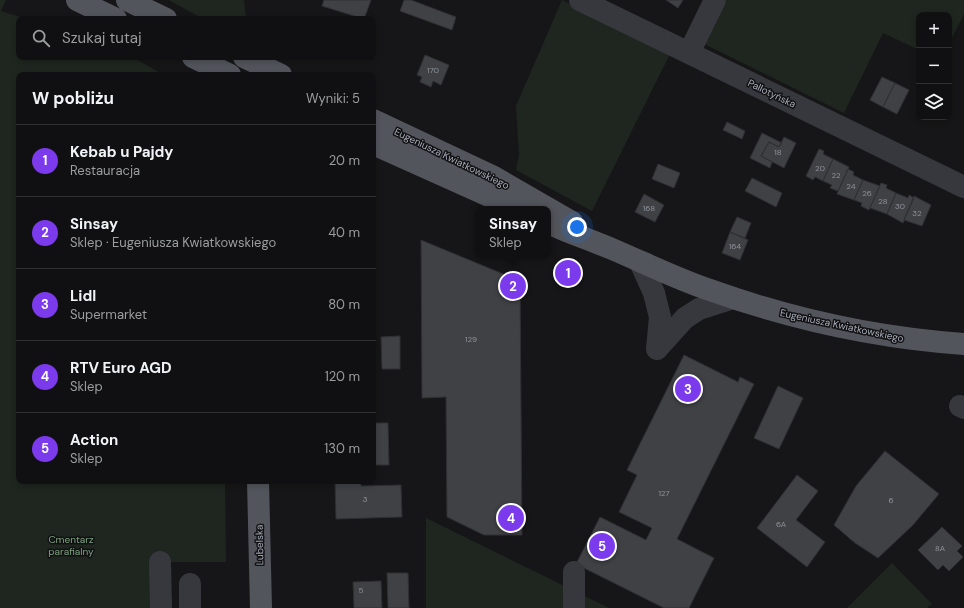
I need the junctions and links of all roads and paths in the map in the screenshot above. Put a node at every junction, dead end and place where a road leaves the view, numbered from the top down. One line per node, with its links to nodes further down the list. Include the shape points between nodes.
1 (78, 0): 5 (main road)
2 (127, 0): 6 (main road)
3 (580, 0): 7 (street, Pallotyńska)
4 (715, 0): 7 (street)
5 (110, 16)
6 (160, 16)
7 (689, 53): 16 (street, Pallotyńska)
8 (187, 60): 11 (main road)
9 (199, 60): 12 (main road)
10 (248, 64): 13 (main road)
11 (200, 72)
12 (224, 72)
13 (272, 72)
14 (376, 121): 18 (main road, Eugeniusza Kwiatkowskiego, via 494,177)
15 (376, 145): 17 (main road, Eugeniusza Kwiatkowskiego)
16 (964, 186)
17 (511, 206)
18 (544, 206)
19 (551, 210): 21 (main road, Eugeniusza Kwiatkowskiego)
20 (551, 224): 21 (main road, Eugeniusza Kwiatkowskiego)
21 (611, 249): 22 (main road, Eugeniusza Kwiatkowskiego)
22 (640, 262): 23 (main road, Eugeniusza Kwiatkowskiego); 23 (street, via 654,293 660,317 657,348 685,318 699,309)
23 (733, 298): 24 (main road, Eugeniusza Kwiatkowskiego, via 830,324 905,338)
24 (964, 344)
25 (258, 484): 31 (main road, Lubelska)
26 (160, 562): 29 (street)
27 (574, 572): 32 (street)
28 (190, 584): 30 (street)
29 (161, 608)
30 (190, 608)
31 (261, 608)
32 (574, 608)

